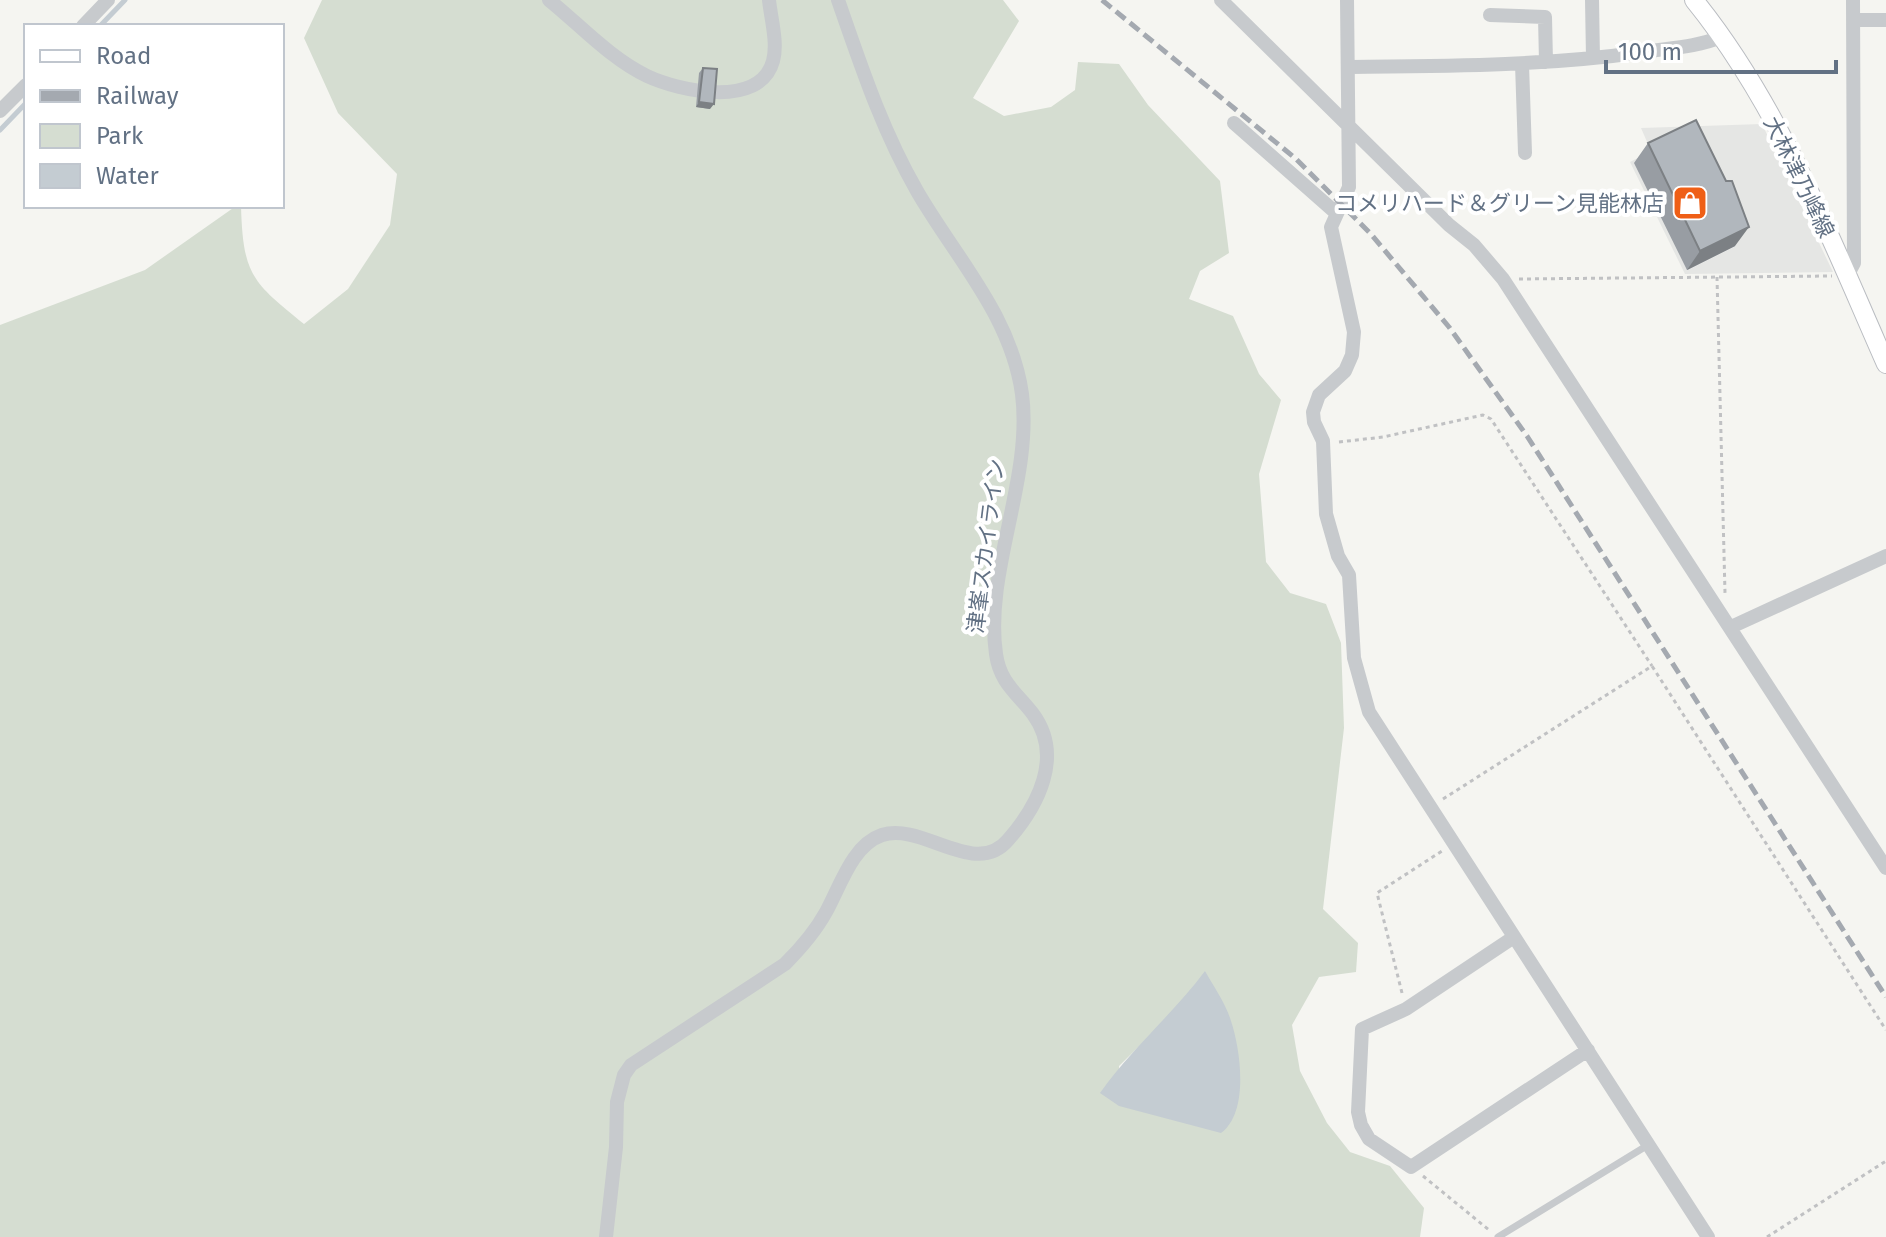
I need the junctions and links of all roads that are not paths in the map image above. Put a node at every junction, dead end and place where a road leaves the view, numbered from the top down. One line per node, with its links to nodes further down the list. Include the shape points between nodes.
1 (108, 0): 13 (street)
2 (549, 0): 3 (street, via 645,75 668,84 730,91 756,85 772,66)
3 (769, 0)
4 (838, 0): 33 (street, 津峯スカイライン, via 881,124 1009,342 1022,394 1023,433 995,651 1005,685 1039,724 1046,772 1031,809 992,853 970,853 903,833 869,842 805,944 785,964 631,1065 617,1102)
5 (1221, 0): 22 (street)
6 (1347, 0): 18 (street)
7 (1592, 0): 15 (street)
8 (1694, 0): 14 (main road, 大林津乃峰線)
9 (1853, 0): 11 (street)
10 (1490, 15): 16 (street, via 1545,17)
11 (1853, 20): 12 (street); 25 (street, via 1854,263)
12 (1886, 20)
13 (85, 24)
14 (1721, 37): 15 (street); 25 (main road, 大林津乃峰線, via 1782,138)
15 (1593, 58): 16 (street)
16 (1546, 62): 17 (street)
17 (1522, 64): 18 (street); 23 (street)
18 (1348, 67): 22 (street)
19 (24, 87): 20 (street)
20 (0, 111)
21 (1234, 123): 24 (street)
22 (1348, 124): 24 (street, via 1349,187); 28 (street, via 1503,279)
23 (1525, 153)
24 (1335, 212): 30 (street, via 1333,247 1348,294 1352,355 1345,371 1319,395 1313,412 1323,441 1326,514 1349,575 1354,658 1369,712)
25 (1847, 276): 26 (main road, 大林津乃峰線)
26 (1886, 364)
27 (1886, 556): 28 (street)
28 (1728, 622): 29 (street)
29 (1886, 868)
30 (1514, 937): 31 (street); 31 (street, via 1406,1009 1362,1029 1358,1112 1369,1139 1411,1167)
31 (1588, 1050): 32 (street)
32 (1648, 1145): 34 (lane); 35 (street)
33 (606, 1237)
34 (1498, 1237)
35 (1708, 1237)

